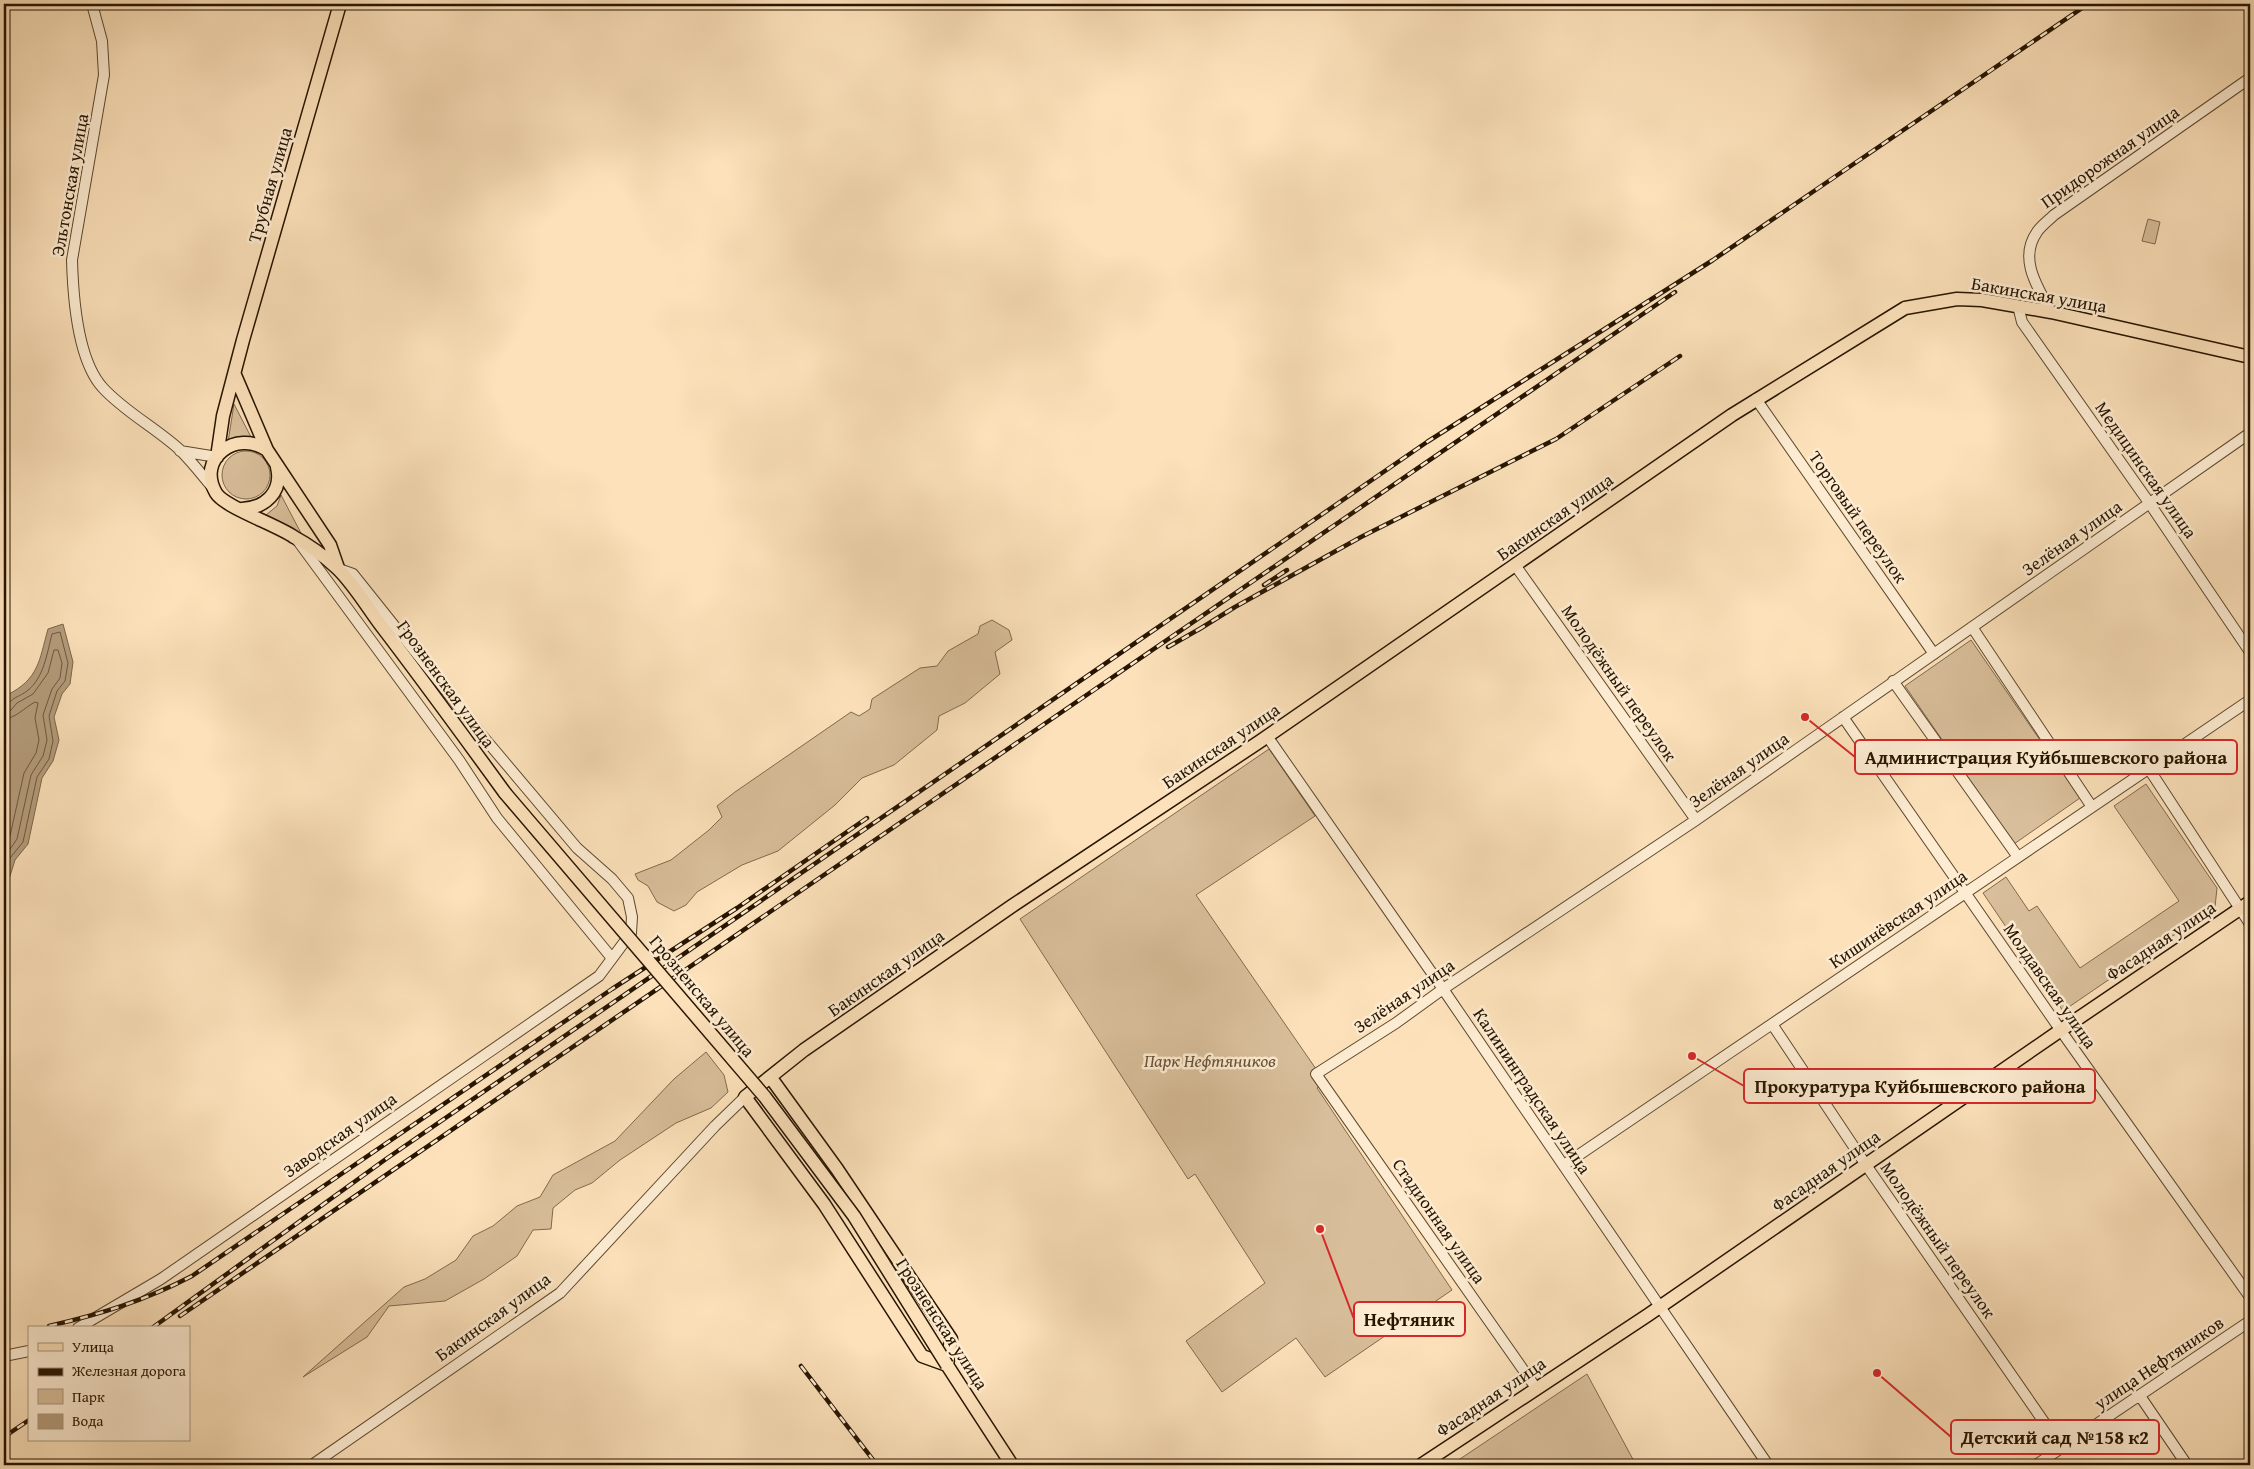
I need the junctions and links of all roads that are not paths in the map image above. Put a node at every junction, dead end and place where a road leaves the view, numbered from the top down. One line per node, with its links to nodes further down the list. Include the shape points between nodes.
1 (92, 4): 11 (street, Эльтонская улица, via 102,41 104,66 98,119 72,260 72,289 82,342 90,367 102,387)
2 (340, 4): 7 (main road, Трубная улица)
3 (2250, 78): 5 (street, Придорожная улица, via 2054,215 2037,232 2030,249 2029,264 2034,282)
4 (2018, 306): 5 (main road, Бакинская улица); 8 (main road, Бакинская улица, via 1957,299 1905,308); 15 (street, Медицинская улица, via 2022,322)
5 (2051, 312): 6 (main road, Бакинская улица)
6 (2250, 356)
7 (235, 375): 10 (main road); 12 (main road, Трубная улица, via 223,416)
8 (1756, 399): 18 (main road, Бакинская улица); 22 (street, Торговый переулок)
9 (2250, 433): 15 (street, Зелёная улица)
10 (267, 450): 12 (main road, via 244,442 227,447); 13 (main road)
11 (180, 451): 12 (street); 14 (street, Эльтонская улица)
12 (217, 457): 14 (main road, via 211,471)
13 (277, 465): 16 (main road, via 278,480 273,495 257,507); 19 (main road, via 330,546)
14 (214, 488): 16 (main road, via 222,500)
15 (2150, 504): 20 (street, Зелёная улица); 21 (street, Медицинская улица)
16 (242, 509): 17 (main road)
17 (294, 536): 19 (main road); 34 (street, via 459,760 497,818)
18 (1515, 566): 26 (main road, Бакинская улица); 29 (street, Молодёжный переулок)
19 (338, 568): 34 (street, Заводская улица, via 354,574 480,733 571,841 628,898 631,933); 50 (main road, Грозненская улица, bridge, via 505,794 770,1104 854,1216)
20 (1972, 627): 22 (street, Зелёная улица); 28 (street)
21 (2250, 652)
22 (1934, 654): 23 (street, Зелёная улица)
23 (1893, 681): 25 (street, Зелёная улица); 30 (street)
24 (2250, 700): 27 (street, Кишинёвская улица)
25 (1843, 717): 29 (street, Зелёная улица); 31 (street, Молдавская улица)
26 (1267, 736): 35 (street, Калининградская улица); 39 (main road, Бакинская улица, via 1012,906 804,1050)
27 (2149, 769): 28 (street, Кишинёвская улица); 32 (street)
28 (2092, 807): 30 (street, Кишинёвская улица)
29 (1696, 820): 35 (street, Зелёная улица)
30 (2018, 857): 31 (street, Кишинёвская улица)
31 (1966, 893): 36 (street, Кишинёвская улица); 37 (street, Молдавская улица)
32 (2245, 906): 33 (street); 37 (main road, Фасадная улица)
33 (2250, 924)
34 (611, 957): 47 (street, Заводская улица, via 599,976 161,1279)
35 (1443, 988): 38 (street, Зелёная улица); 43 (street, Калининградская улица)
36 (1772, 1024): 42 (street, Молодёжный переулок); 43 (street, Кишинёвская улица)
37 (2061, 1030): 42 (main road, Фасадная улица); 44 (street, Молдавская улица)
38 (1316, 1074): 51 (street, Стадионная улица)
39 (771, 1078): 40 (main road, Бакинская улица); 41 (main road); 50 (main road, via 838,1169 951,1339)
40 (745, 1098): 41 (main road); 54 (street, Бакинская улица, via 560,1293)
41 (780, 1143): 50 (main road, via 824,1204 922,1356)
42 (1866, 1164): 45 (main road, Фасадная улица); 53 (street, Молодёжный переулок)
43 (1564, 1165): 45 (street, Калининградская улица)
44 (2250, 1297)
45 (1661, 1306): 51 (main road, Фасадная улица); 57 (street, Калининградская улица)
46 (2250, 1321): 52 (street, улица Нефтяников)
47 (81, 1326)
48 (28, 1351): 49 (street)
49 (4, 1356)
50 (947, 1365): 55 (main road, Грозненская улица)
51 (1536, 1388): 56 (main road, Фасадная улица)
52 (2140, 1396): 53 (street, улица Нефтяников); 59 (street)
53 (2062, 1448): 58 (street, улица Нефтяников)
54 (312, 1465)
55 (1012, 1465)
56 (1421, 1465)
57 (1768, 1465)
58 (2036, 1465)
59 (2187, 1465)

